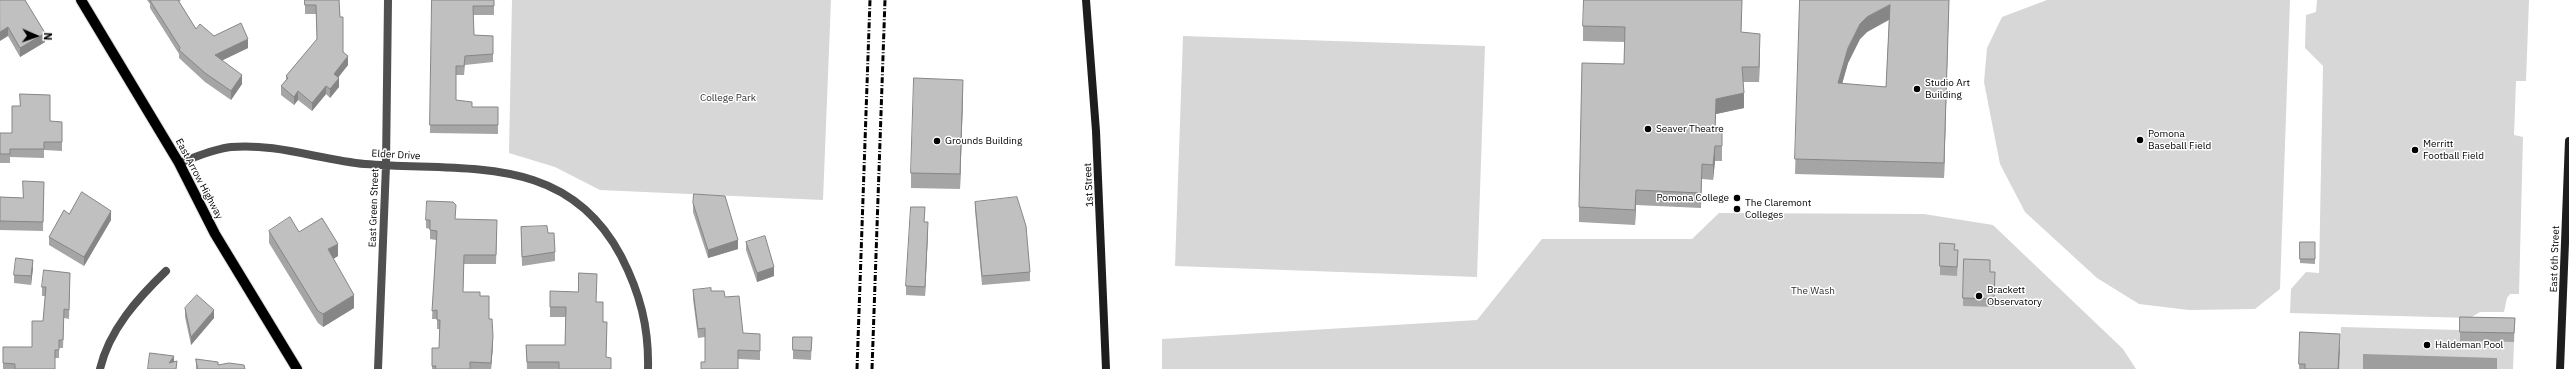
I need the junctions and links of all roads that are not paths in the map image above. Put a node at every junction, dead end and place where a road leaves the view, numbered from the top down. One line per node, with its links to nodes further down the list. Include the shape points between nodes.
1 (81, 0): 6 (main road, East Arrow Highway)
2 (388, 0): 7 (street, East Green Street)
3 (1086, 0): 13 (street, 1st Street, via 1096,131)
4 (2569, 141): 5 (street, East 6th Street)
5 (2569, 149): 14 (street, East 6th Street)
6 (179, 163): 7 (street, Elder Drive, via 224,149 258,147); 10 (main road, East Arrow Highway, via 215,234)
7 (386, 165): 11 (street, East Green Street); 12 (street, Elder Drive, via 500,171 531,178 583,205 600,223 633,279 644,310)
8 (166, 271): 9 (street, via 141,296 116,331)
9 (100, 369)
10 (297, 369)
11 (378, 369)
12 (648, 369)
13 (1106, 369)
14 (2560, 369)

